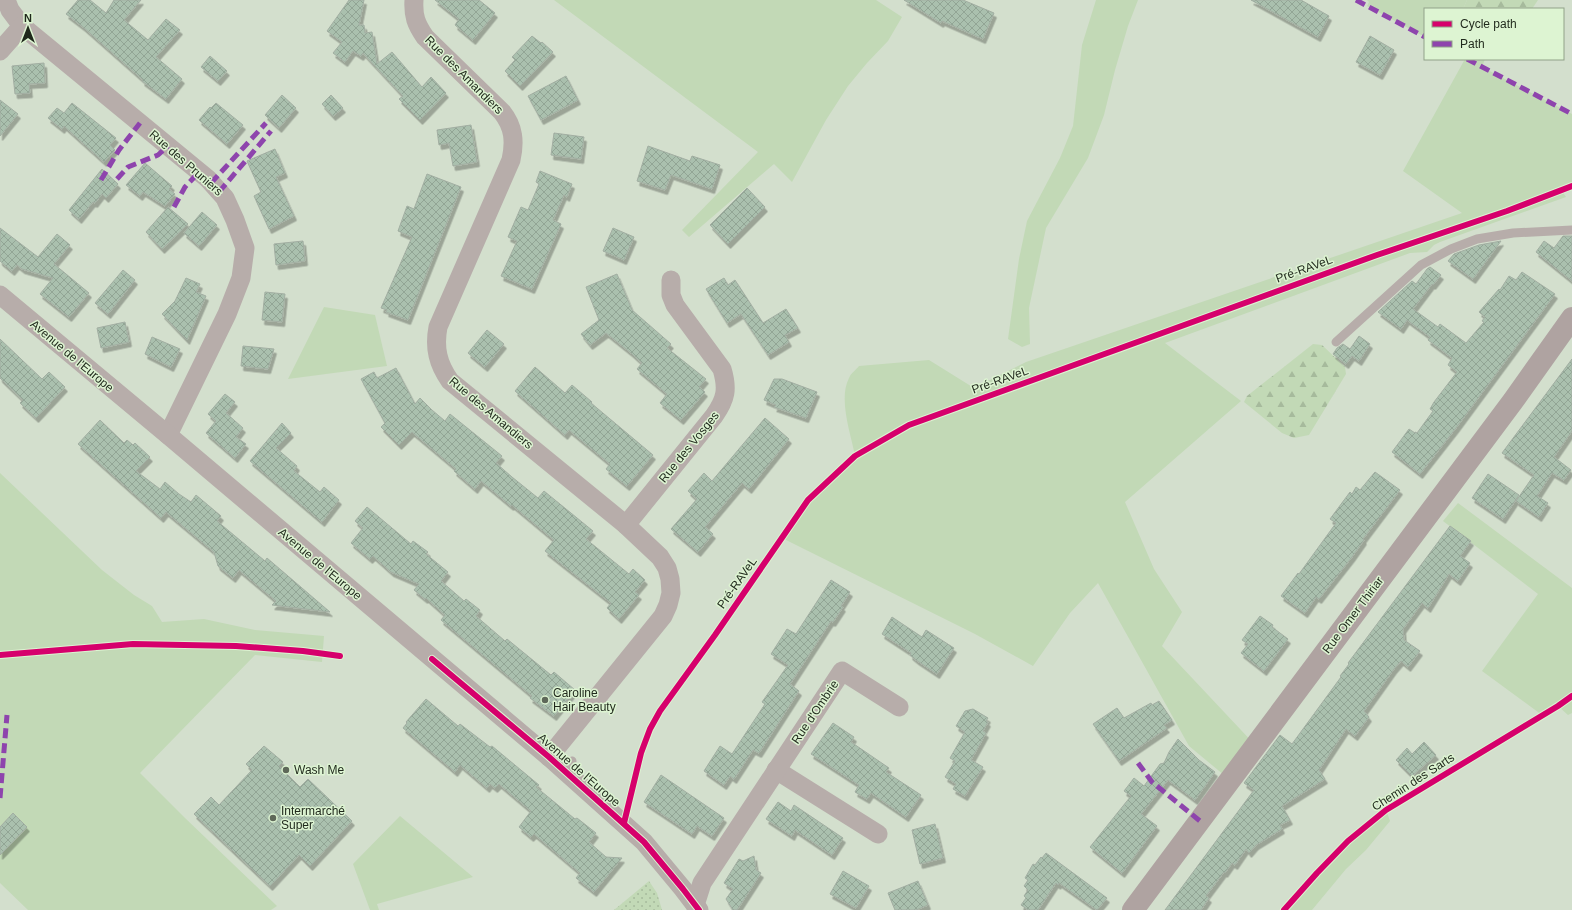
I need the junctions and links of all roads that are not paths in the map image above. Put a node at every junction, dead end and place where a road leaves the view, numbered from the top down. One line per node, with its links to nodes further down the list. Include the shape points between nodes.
1 (6, 0): 3 (street, Rue des Pruniers)
2 (414, 0): 11 (street, Rue des Amandiers, via 417,26 425,37 502,112 508,120 513,140 511,160 438,327 436,350 440,365 450,381)
3 (22, 26): 4 (street); 10 (street, Rue des Pruniers, via 208,179 225,198 245,248 241,278 227,314)
4 (0, 51)
5 (1572, 230): 9 (lane, via 1513,233 1477,239 1451,249 1421,265)
6 (672, 280): 11 (street, Rue des Vosges, via 671,295 675,305 722,369 726,380 726,394 722,406)
7 (0, 295): 10 (street, Avenue de l'Europe)
8 (1572, 318): 17 (street, Rue Omer Thiriar, via 1513,401)
9 (1336, 342)
10 (168, 435): 13 (street, Avenue de l'Europe)
11 (626, 525): 13 (street, Rue des Amandiers, via 660,557 667,568 671,593 668,605)
12 (899, 707): 14 (street, Rue d'Ombrie, via 842,671)
13 (561, 762): 16 (street, Avenue de l'Europe, via 644,842)
14 (776, 770): 15 (street); 16 (street, Rue d'Ombrie, via 702,883)
15 (878, 834)
16 (697, 907)
17 (1133, 910)

